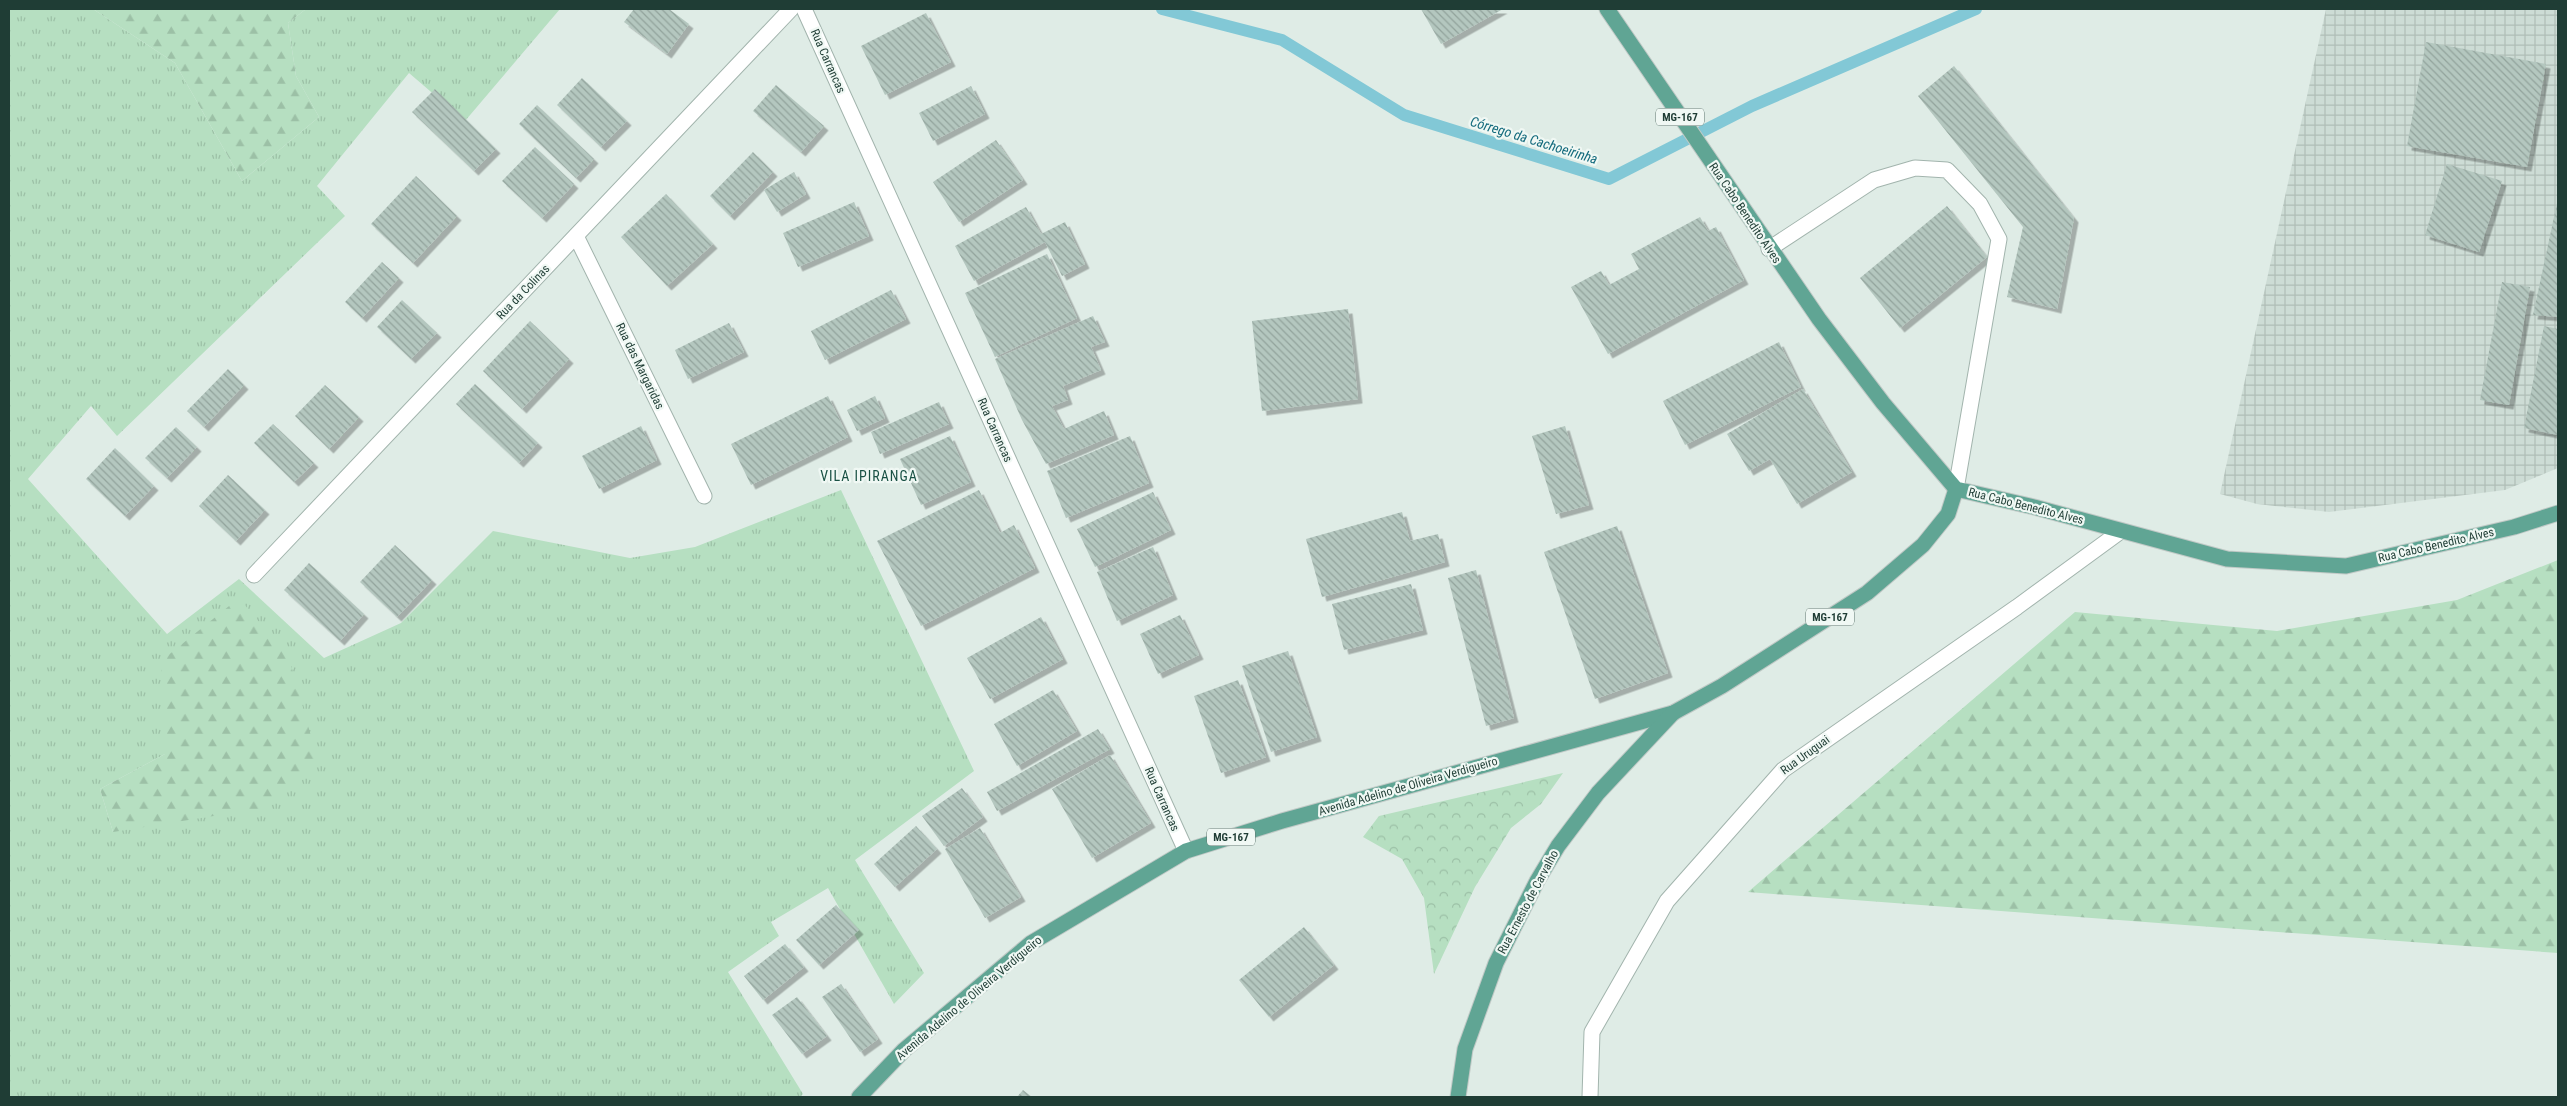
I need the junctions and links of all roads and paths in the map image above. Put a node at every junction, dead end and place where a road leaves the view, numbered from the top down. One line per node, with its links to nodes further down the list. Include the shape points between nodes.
1 (791, 9): 4 (street, Rua da Colinas)
2 (804, 9): 12 (street, Rua Carrancas)
3 (1607, 9): 5 (main road, Rua Cabo Benedito Alves / MG-167)
4 (576, 236): 7 (street, Rua das Margaridas); 10 (street, Rua da Colinas)
5 (1769, 249): 6 (main road, Rua Cabo Benedito Alves / MG-167, via 1883,403); 6 (street, via 1874,180 1915,168 1947,170 1980,204 1999,240)
6 (1956, 489): 9 (main road, Rua Cabo Benedito Alves); 11 (main road, Avenida Adelino de Oliveira Verdigueiro / MG-167, via 1948,514 1923,545 1867,594 1722,686)
7 (704, 496)
8 (2558, 513): 9 (main road, Rua Cabo Benedito Alves, via 2514,527 2346,566 2227,559)
9 (2122, 531): 15 (street, Rua Uruguai, via 1783,770 1667,901 1592,1032)
10 (254, 575)
11 (1672, 713): 12 (main road, Avenida Adelino de Oliveira Verdigueiro / MG-167); 14 (main road, Rua Ernesto de Carvalho, via 1598,793 1558,846 1537,881 1493,972 1465,1049)
12 (1186, 851): 13 (main road, Avenida Adelino de Oliveira Verdigueiro / MG-167, via 1031,943 904,1050)
13 (859, 1097)
14 (1458, 1097)
15 (1590, 1097)

